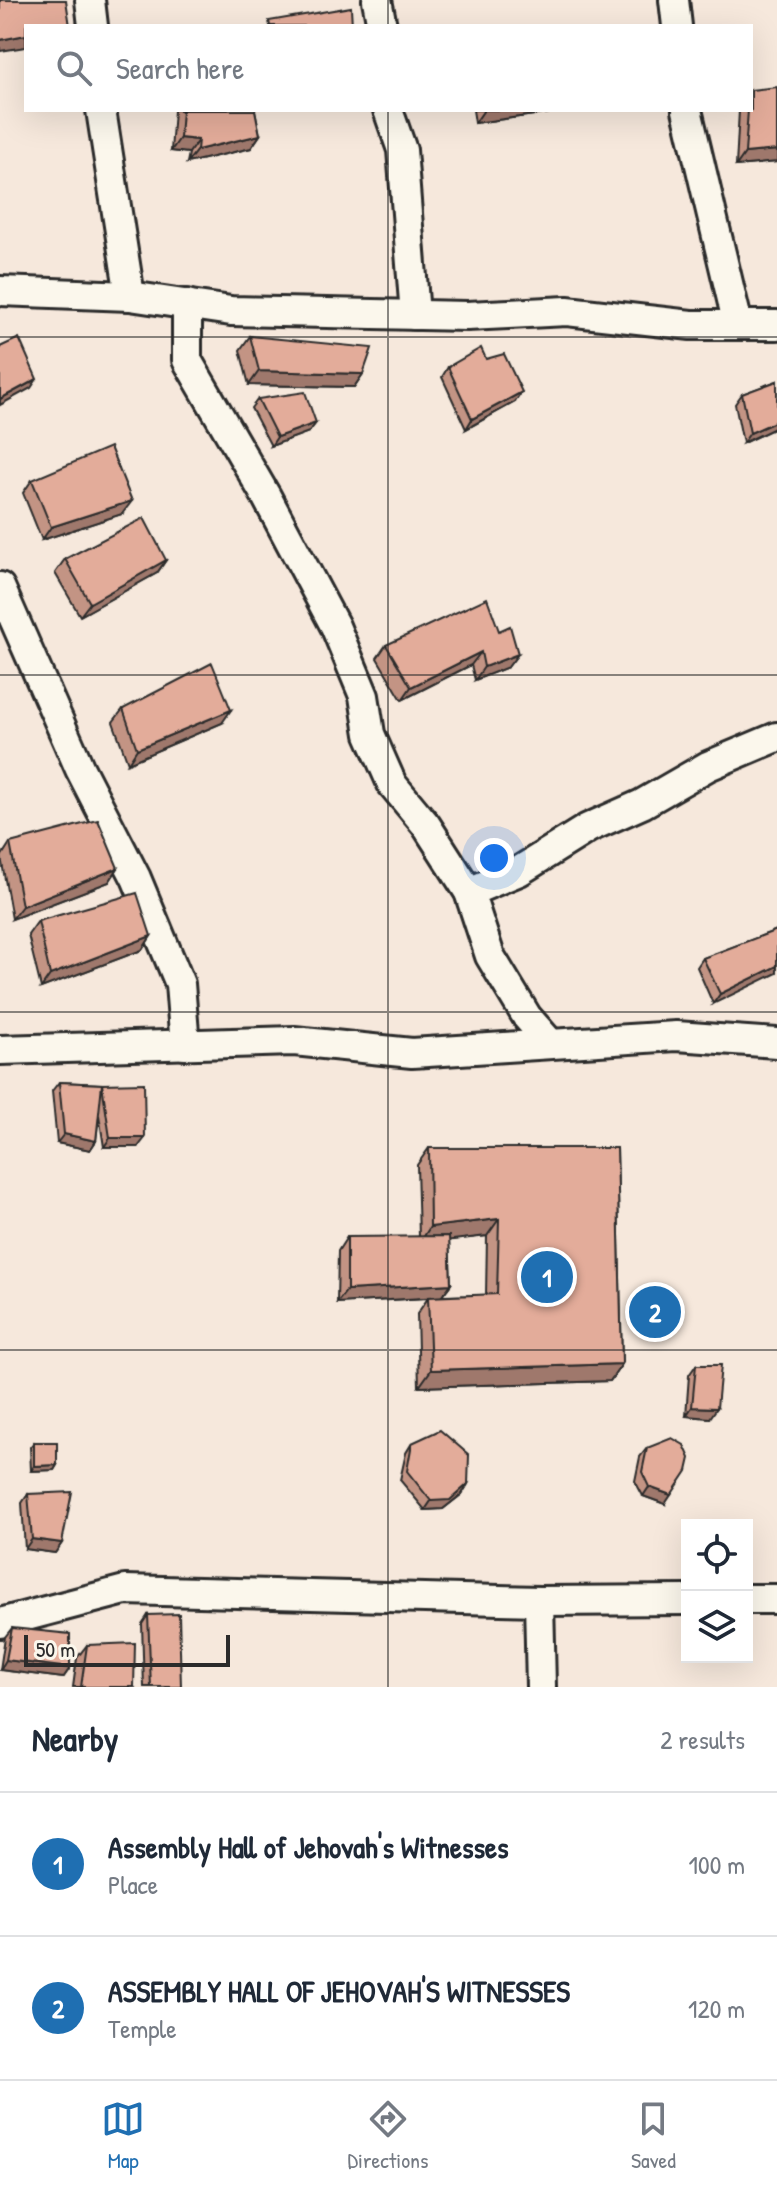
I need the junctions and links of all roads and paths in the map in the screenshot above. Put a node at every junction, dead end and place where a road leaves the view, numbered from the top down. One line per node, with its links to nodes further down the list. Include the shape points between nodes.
1 (90, 0): 4 (street)
2 (377, 0): 5 (street)
3 (674, 0): 6 (street)
4 (93, 24)
5 (382, 24)
6 (677, 24)
7 (101, 112): 11 (street)
8 (389, 112): 13 (street, via 402,150)
9 (687, 112): 14 (street)
10 (0, 291): 11 (street)
11 (130, 296): 12 (street)
12 (187, 304): 13 (street, via 231,311); 18 (street, via 187,360 335,626 392,784)
13 (415, 315): 14 (street, via 567,311)
14 (738, 325): 15 (street)
15 (777, 325)
16 (0, 587): 21 (street, via 175,971)
17 (777, 737): 18 (street, via 708,766 588,828 519,871)
18 (469, 892): 19 (street, via 490,956)
19 (549, 1042): 20 (street, via 676,1036); 21 (street, via 412,1053 294,1041)
20 (777, 1043)
21 (185, 1045): 22 (street)
22 (0, 1050)
23 (753, 1599): 24 (street)
24 (777, 1599)
25 (681, 1600): 26 (street)
26 (539, 1601): 27 (street, via 125,1590); 28 (street)
27 (0, 1623)
28 (541, 1687)

